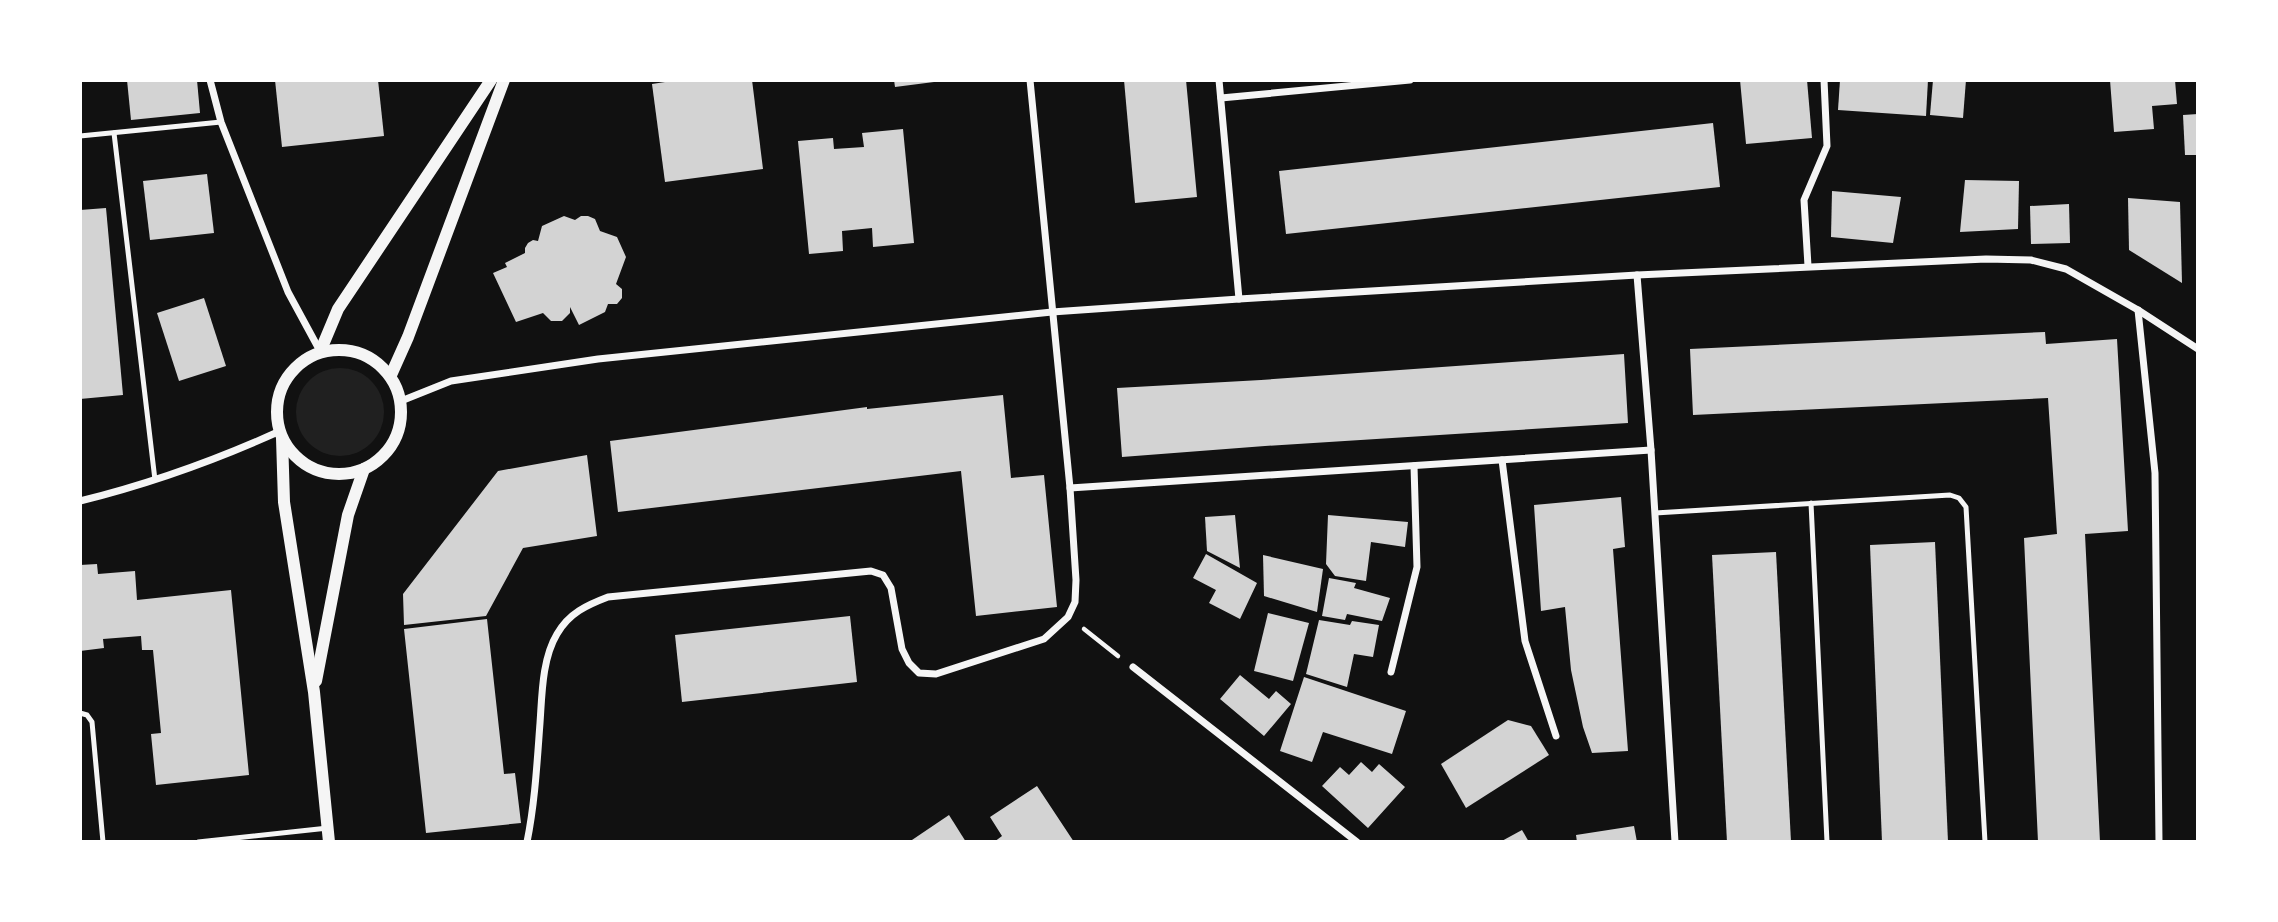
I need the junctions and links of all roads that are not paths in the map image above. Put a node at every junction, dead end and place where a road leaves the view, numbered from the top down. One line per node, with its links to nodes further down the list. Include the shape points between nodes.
1 (210, 80): 10 (street)
2 (491, 80): 19 (street, via 338,309)
3 (504, 80): 20 (street)
4 (1030, 80): 17 (street)
5 (1219, 80): 9 (street)
6 (1410, 80): 8 (street)
7 (1824, 80): 13 (street, via 1827,146 1804,200)
8 (1374, 82): 9 (street)
9 (1221, 98): 15 (street)
10 (220, 122): 11 (lane); 19 (street, via 288,292)
11 (114, 133): 12 (lane); 27 (lane)
12 (80, 136)
13 (1808, 266): 14 (street); 16 (street, via 2031,260 2066,268)
14 (1637, 275): 15 (street); 23 (street)
15 (1239, 299): 17 (street)
16 (2138, 310): 18 (street); 45 (street, via 2155,473)
17 (1052, 312): 21 (street, via 598,359 451,381); 28 (street)
18 (2197, 349)
19 (320, 352): 20 (street, via 359,352); 22 (street, via 299,364 284,383 276,407)
20 (391, 375): 21 (street)
21 (401, 401): 26 (street, via 401,425 391,446)
22 (281, 435): 26 (street, via 308,466 326,473); 27 (street); 34 (street, via 284,502)
23 (1651, 450): 24 (street); 31 (street)
24 (1502, 460): 25 (street); 36 (street, via 1525,641)
25 (1414, 466): 28 (street); 33 (street, via 1417,567)
26 (364, 469): 34 (street, via 346,524)
27 (155, 481): 29 (street)
28 (1070, 488): 40 (street, via 1076,580 1075,602 1068,617 1044,639 936,674 919,673 909,663 902,649 891,587 883,575 870,571 608,597 586,605 556,635 548,656)
29 (80, 501)
30 (1811, 503): 31 (lane); 43 (lane); 44 (lane, via 1950,495 1966,507)
31 (1655, 513): 42 (street)
32 (1133, 667): 41 (street)
33 (1391, 672)
34 (314, 692): 37 (street)
35 (80, 713): 38 (lane, via 92,722)
36 (1556, 736)
37 (329, 835): 39 (lane)
38 (103, 842)
39 (198, 842)
40 (527, 842)
41 (1357, 842)
42 (1675, 842)
43 (1827, 842)
44 (1985, 842)
45 (2159, 842)

